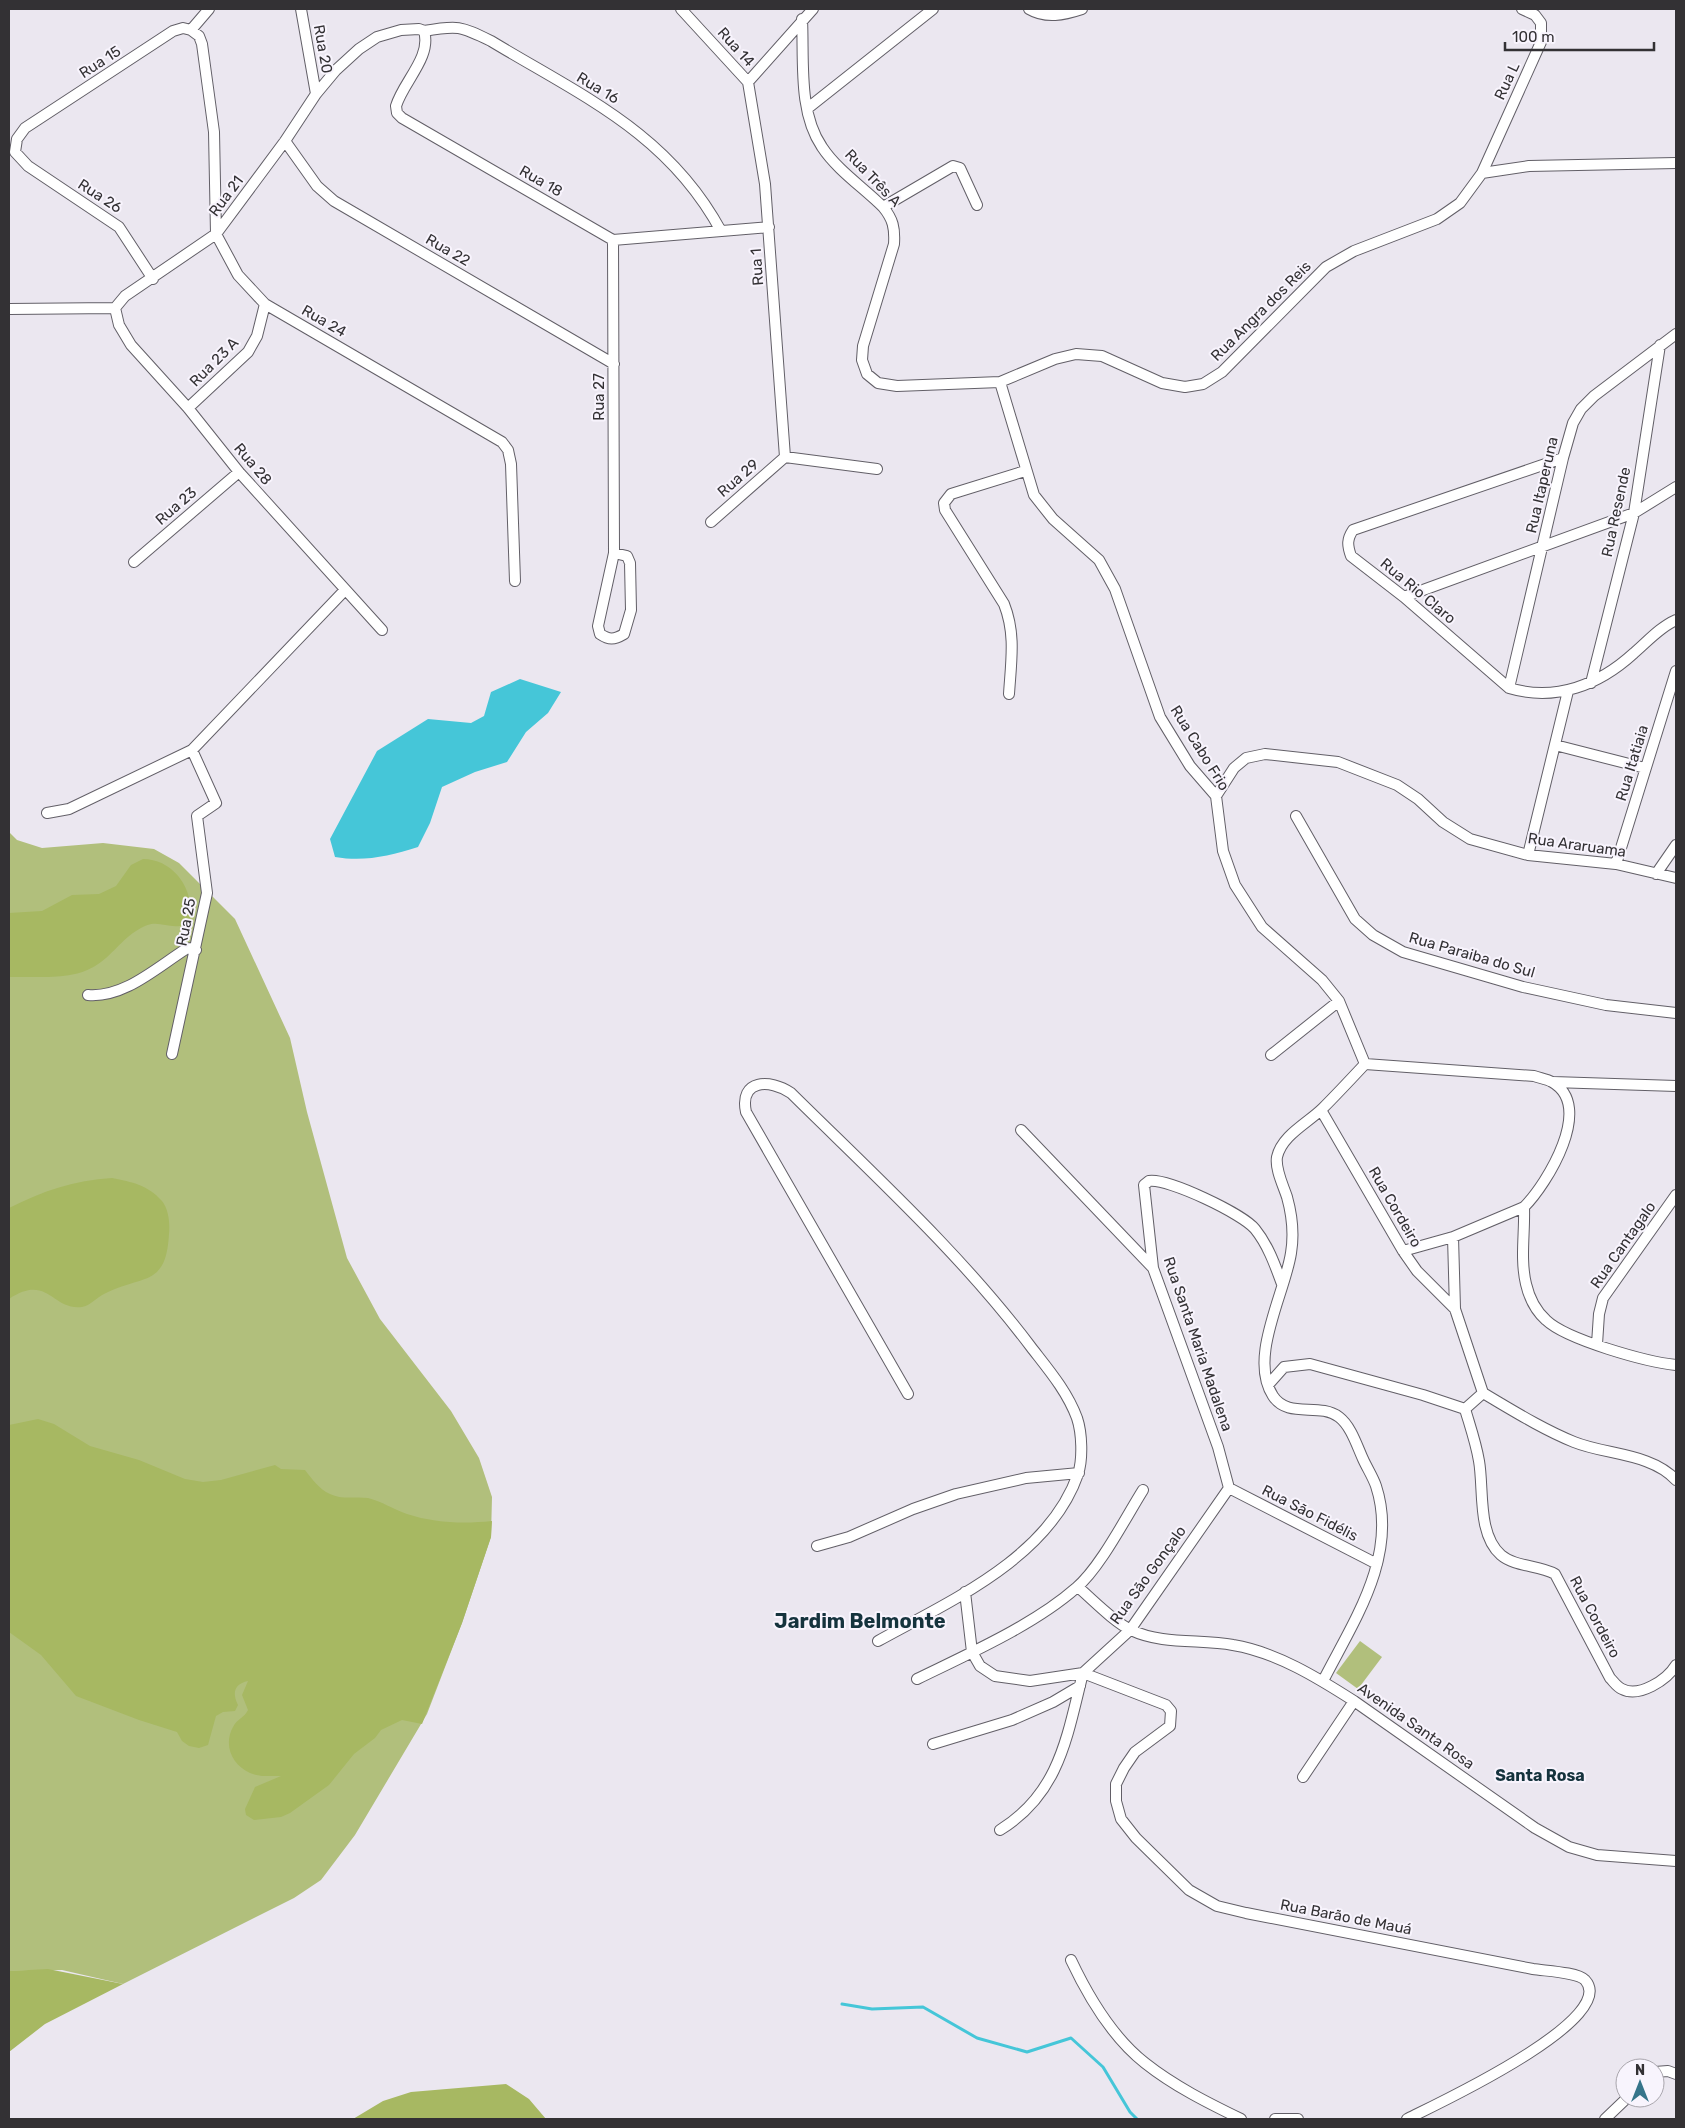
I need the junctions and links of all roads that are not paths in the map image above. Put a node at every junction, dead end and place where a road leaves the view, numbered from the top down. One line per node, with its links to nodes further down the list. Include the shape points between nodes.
1 (209, 9): 10 (street)
2 (301, 9): 13 (street, Rua 20)
3 (681, 9): 12 (street, Rua 14)
4 (813, 9): 9 (street)
5 (933, 9): 14 (street)
6 (1029, 9): 7 (street, via 1051,15 1065,15)
7 (1082, 9)
8 (1522, 9): 18 (street, Rua L, via 1535,15 1542,23 1542,42)
9 (802, 19): 12 (street); 14 (street, Rua Três A)
10 (192, 30): 16 (street, Rua 15, via 173,31 25,128); 23 (street, Rua 24, via 202,44 214,132)
11 (424, 31): 13 (street, Rua 21, via 411,28 377,37 359,49); 22 (street, Rua 16, via 454,26 491,41 629,124 673,163 706,204); 24 (street, Rua 18, via 424,51 396,106 397,113)
12 (748, 82): 21 (street, Rua 1)
13 (316, 94): 15 (street, Rua 21)
14 (808, 108): 20 (street, Rua Três A, via 812,129 823,148)
15 (285, 141): 23 (street, Rua 21); 32 (street, Rua 22, via 317,186 334,200)
16 (12, 151): 25 (street, Rua 26, via 28,166 119,227)
17 (1676, 163): 18 (street, via 1529,166)
18 (1482, 173): 33 (street, Rua Angra dos Reis, via 1460,203 1437,219 1354,251 1326,267 1222,372 1203,384 1185,387 1162,383 1102,356 1076,354 1055,358)
19 (977, 205): 20 (street, via 960,168 953,166)
20 (883, 207): 31 (street, Rua Três A, via 891,216 895,229 894,244 863,346)
21 (769, 227): 22 (street); 35 (street, Rua 1)
22 (721, 231): 24 (street)
23 (216, 234): 25 (street, Rua 21); 26 (street, Rua 24, via 231,266)
24 (613, 240): 32 (street, Rua 27)
25 (153, 279): 27 (street, Rua 21, via 125,296)
26 (264, 304): 34 (street, Rua 23 A, via 257,336 248,352); 46 (street, Rua 24, via 502,442 508,450 511,464)
27 (115, 308): 28 (street); 34 (street, Rua 28, via 119,325 131,344)
28 (9, 309)
29 (1676, 334): 30 (street, Rua Itaperuna)
30 (1660, 344): 36 (street, Rua Itaperuna, via 1581,409 1573,423); 41 (street, Rua Resende)
31 (862, 360): 33 (street, Rua Angra dos Reis, via 867,374 878,383 897,386)
32 (614, 364): 44 (street, Rua 27)
33 (1000, 382): 38 (street, Rua Cabo Frio)
34 (188, 408): 39 (street, Rua 28)
35 (785, 457): 37 (street); 42 (street, Rua 29)
36 (1563, 458): 43 (street, Rua Itaperuna); 48 (street, Rua Rio Claro, via 1353,530 1348,538 1351,556)
37 (877, 469)
38 (1025, 471): 55 (street, via 951,494 944,503 945,510 1004,604 1010,620 1013,639); 59 (street, Rua Cabo Frio, via 1034,495 1053,519 1099,560 1115,589 1160,717 1190,766)
39 (239, 472): 45 (street, Rua 23); 47 (street, Rua 28)
40 (1676, 487): 41 (street)
41 (1634, 513): 43 (street); 52 (street, Rua Resende)
42 (711, 522)
43 (1544, 547): 48 (street); 53 (street, Rua Itaperuna)
44 (614, 553): 44 (street, Rua 27, via 627,556 630,563 631,610 624,634 608,639 600,634 598,626)
45 (134, 562)
46 (515, 581)
47 (345, 590): 50 (street, Rua 28); 57 (street)
48 (1404, 597): 53 (street, Rua Rio Claro)
49 (1676, 620): 52 (street, Rua Rio Claro)
50 (382, 630)
51 (1676, 671): 58 (street, Rua Itatiaia)
52 (1591, 684): 54 (street, Rua Rio Claro)
53 (1509, 688): 54 (street, Rua Rio Claro, via 1525,693)
54 (1568, 691): 56 (street)
55 (1009, 694)
56 (1555, 745): 58 (street); 63 (street)
57 (192, 750): 60 (street, via 69,809); 67 (street, Rua 25, via 216,804 197,816 207,893)
58 (1645, 768): 64 (street, Rua Itatiaia)
59 (1216, 796): 63 (street, Rua Araruama, via 1234,768 1246,758 1264,754 1338,762 1397,785 1470,839); 69 (street, Rua Cabo Frio, via 1223,851 1235,885 1262,927 1322,980)
60 (47, 813)
61 (1296, 816): 70 (street, Rua Paraiba do Sul, via 1355,919 1373,935 1403,952 1523,987 1606,1005)
62 (1676, 845): 65 (street)
63 (1528, 855): 64 (street, Rua Araruama)
64 (1616, 864): 65 (street, Rua Araruama)
65 (1656, 874): 66 (street, Rua Araruama)
66 (1676, 878)
67 (196, 950): 68 (street, via 186,949 123,989 103,996); 71 (street, Rua 25)
68 (88, 995)
69 (1339, 1001): 72 (street); 73 (street, Rua Cabo Frio)
70 (1676, 1013)
71 (172, 1054)
72 (1271, 1055)
73 (1365, 1064): 74 (street, via 1534,1076); 76 (street)
74 (1553, 1082): 75 (street); 79 (street, via 1570,1109 1569,1125 1553,1167 1538,1193)
75 (1676, 1086)
76 (1322, 1110): 81 (street, Rua Cordeiro); 83 (street, via 1283,1144 1277,1158 1293,1226 1291,1254)
77 (1021, 1130): 82 (street)
78 (1676, 1195): 85 (street, Rua Cantagalo, via 1603,1298)
79 (1524, 1207): 80 (street); 85 (street, via 1523,1262 1526,1285 1534,1306 1546,1321 1570,1335)
80 (1453, 1237): 81 (street); 84 (street, Rua Cordeiro)
81 (1403, 1251): 84 (street, Rua Cordeiro, via 1417,1271)
82 (1153, 1268): 83 (street, Rua Santa Maria Madalena, via 1143,1192 1144,1185 1157,1180 1229,1210 1254,1227); 93 (street, Rua Santa Maria Madalena)
83 (1282, 1284): 87 (street, via 1266,1348)
84 (1455, 1310): 88 (street, Rua Cordeiro)
85 (1598, 1344): 86 (street)
86 (1676, 1365)
87 (1268, 1385): 90 (street, via 1284,1367 1310,1364); 96 (street, via 1272,1395 1287,1408 1326,1412 1339,1417 1348,1428 1376,1486 1381,1509)
88 (1483, 1392): 90 (street); 92 (street, via 1573,1442 1601,1452 1649,1462 1669,1472)
89 (908, 1394): 91 (street, via 746,1112 744,1101 747,1091 755,1086 766,1083 779,1085 790,1093 947,1247 1009,1318 1063,1390 1077,1419 1081,1451)
90 (1465, 1409): 102 (street, Rua Cordeiro, via 1479,1459 1488,1534 1493,1546 1503,1556 1555,1574 1610,1678 1620,1689 1642,1690 1662,1679)
91 (1078, 1473): 95 (street, via 1026,1478 956,1494 849,1537); 98 (street, via 1060,1510 1044,1532 1022,1553)
92 (1676, 1480)
93 (1230, 1488): 96 (street, Rua São Fidélis); 99 (street, Rua São Gonçalo)
94 (1143, 1490): 97 (street)
95 (817, 1546)
96 (1378, 1564): 105 (street, via 1371,1588)
97 (1078, 1587): 99 (street); 101 (street, via 1045,1611)
98 (965, 1592): 100 (street); 101 (street)
99 (1130, 1630): 103 (street, Rua São Gonçalo); 105 (street, Avenida Santa Rosa, via 1147,1636 1257,1650)
100 (878, 1641)
101 (972, 1652): 103 (street, via 980,1666 995,1676 1013,1680 1030,1681); 104 (street)
102 (1676, 1665)
103 (1083, 1673): 106 (street); 117 (street, Rua Barão de Mauá, via 1166,1706 1171,1711 1170,1726 1135,1752 1124,1768 1116,1784 1116,1801 1121,1819 1136,1838 1189,1890 1217,1906 1246,1913 1575,1975 1584,1980 1589,1998 1582,2010 1553,2036 1499,2073)
104 (917, 1679)
105 (1323, 1681): 107 (street, Avenida Santa Rosa)
106 (1080, 1686): 108 (street, via 1012,1720); 110 (street, via 1064,1747 1053,1774 1020,1818)
107 (1354, 1700): 109 (street); 111 (street, Avenida Santa Rosa, via 1535,1828 1569,1847 1597,1855)
108 (933, 1744)
109 (1303, 1777)
110 (1000, 1830)
111 (1676, 1861)
112 (1071, 1960): 114 (street, via 1086,1992 1113,2029 1144,2062 1202,2100)
113 (1617, 2108): 118 (street)
114 (1241, 2119)
115 (1275, 2119): 116 (street)
116 (1298, 2119)
117 (1408, 2119)
118 (1605, 2119)

